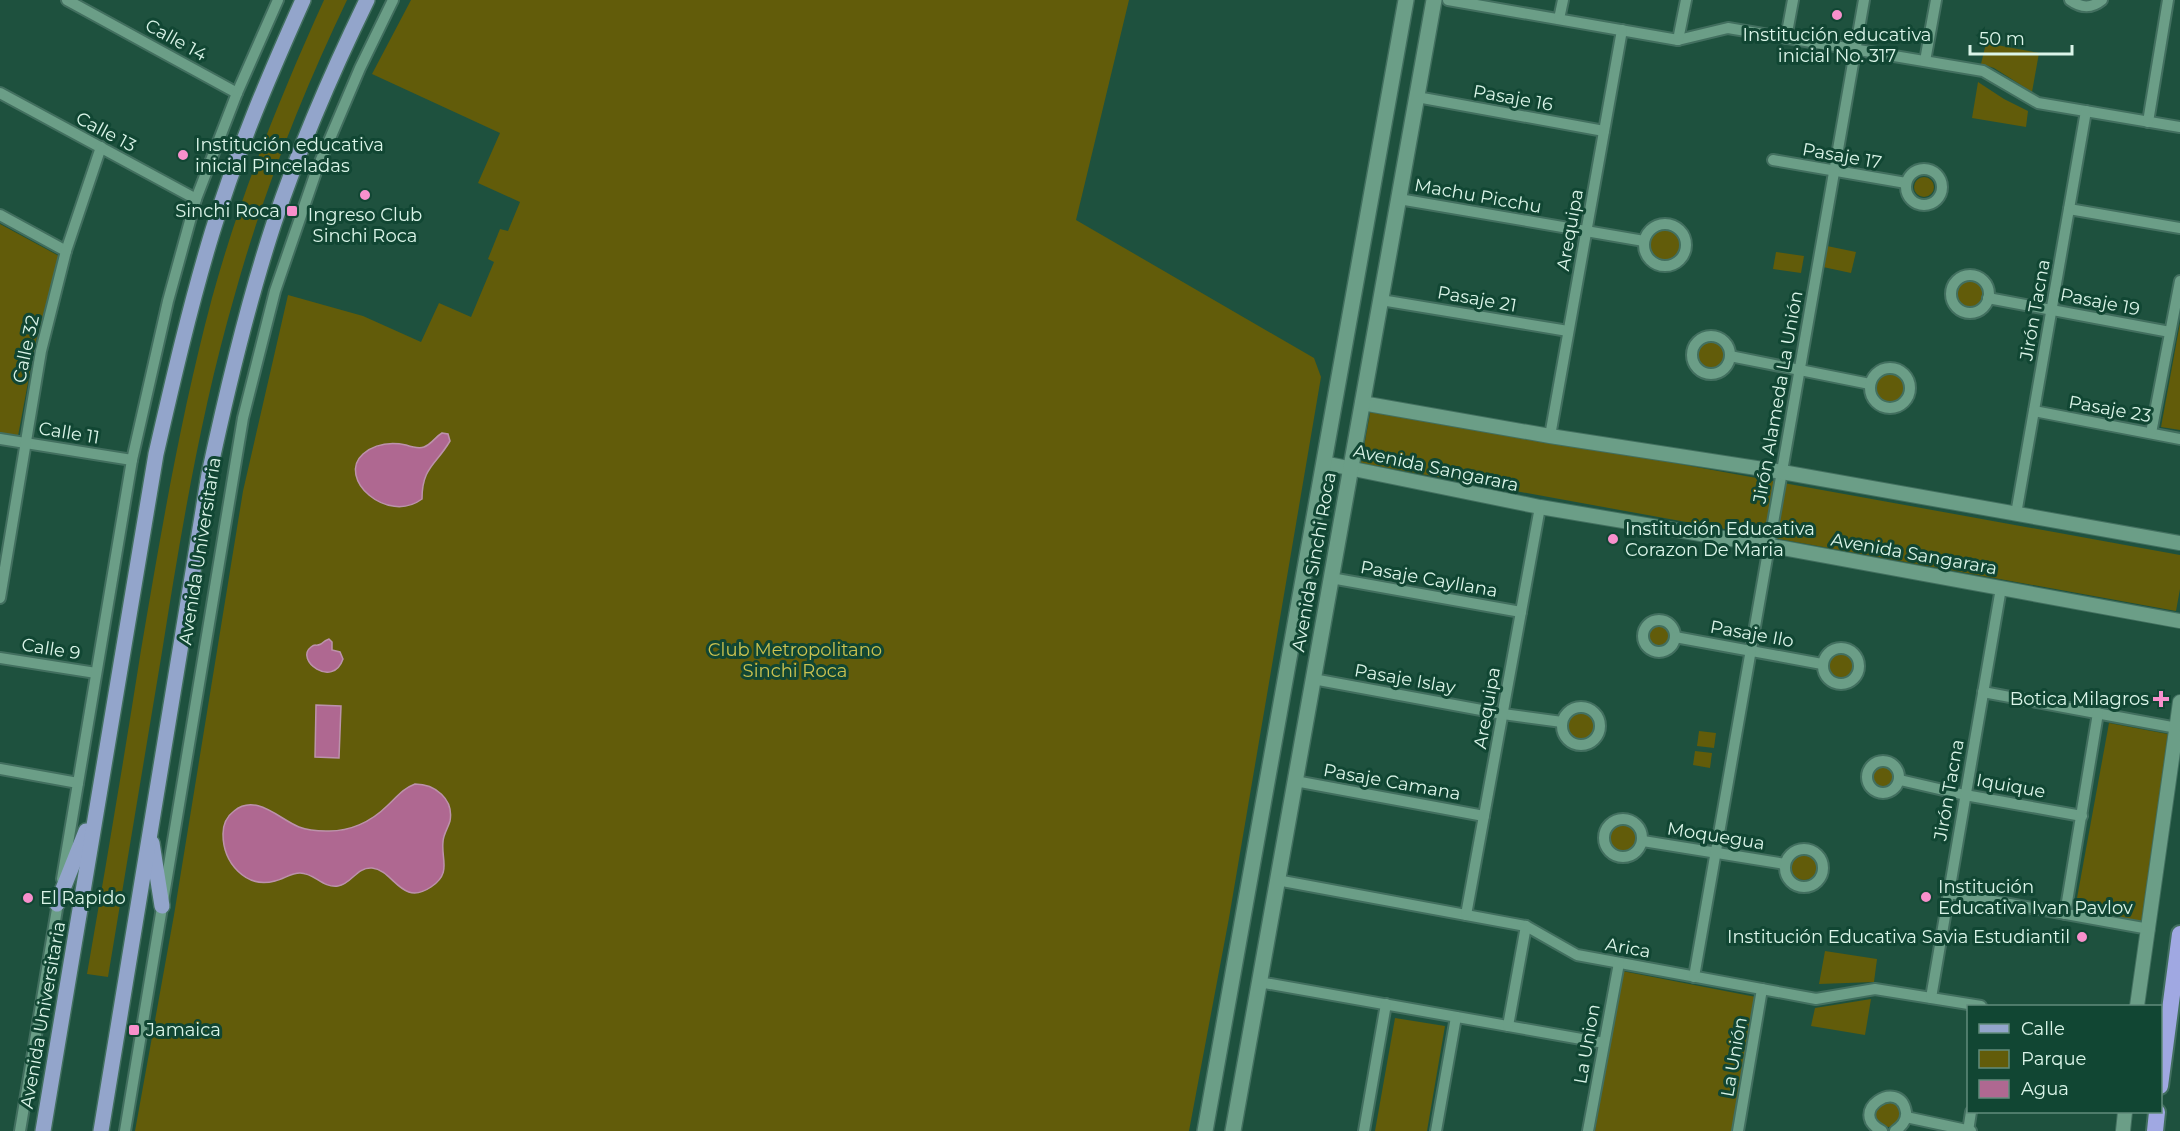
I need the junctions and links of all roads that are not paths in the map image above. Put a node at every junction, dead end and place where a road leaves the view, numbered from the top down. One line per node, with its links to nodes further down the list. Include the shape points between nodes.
1 (67, 0): 25 (street, Calle 14)
2 (278, 0): 25 (street, Avenida Universitaria)
3 (303, 0): 92 (main road, Avenida Universitaria, via 245,139 212,232 181,343 156,454)
4 (367, 0): 95 (main road, Avenida Universitaria, via 339,59 274,223 222,410)
5 (393, 0): 102 (street, Avenida Universitaria, via 324,153 275,291 243,418)
6 (1406, 0): 49 (main road, Avenida Sinchi Roca)
7 (1434, 0): 26 (main road, Avenida Sinchi Roca)
8 (1448, 0): 18 (street)
9 (1563, 0): 18 (street)
10 (1686, 0): 21 (street)
11 (1793, 0): 20 (street)
12 (1864, 0): 22 (street, Jirón Alameda La Unión)
13 (1936, 0): 23 (street)
14 (2070, 0): 15 (street, via 2088,7)
15 (2102, 0)
16 (2170, 0): 17 (street); 28 (street)
17 (2180, 1)
18 (1559, 20): 19 (street)
19 (1622, 30): 21 (street); 30 (street, Arequipa)
20 (1786, 38): 21 (street, via 1728,28); 22 (street)
21 (1678, 40)
22 (1855, 49): 23 (street); 33 (street, Jirón Alameda La Unión)
23 (1925, 61): 27 (street, via 1983,71 2038,103)
24 (0, 93): 31 (street, Calle 13)
25 (237, 93): 35 (street, Avenida Universitaria)
26 (1417, 97): 30 (street, Pasaje 16); 36 (main road, Avenida Sinchi Roca)
27 (2086, 111): 28 (street); 37 (street, Jirón Tacna)
28 (2148, 122): 29 (street)
29 (2180, 127)
30 (1604, 131): 40 (street, Arequipa)
31 (101, 147): 35 (street, Calle 13); 42 (street, Calle 32)
32 (1773, 160): 33 (street, Pasaje 17)
33 (1834, 172): 34 (street, Pasaje 17); 52 (street, Jirón Alameda La Unión)
34 (1906, 183)
35 (196, 199): 61 (street, Avenida Universitaria)
36 (1399, 199): 40 (street, Machu Picchu); 45 (main road, Avenida Sinchi Roca)
37 (2069, 209): 39 (street); 46 (street, Jirón Tacna)
38 (0, 215): 42 (street)
39 (2180, 228)
40 (1586, 232): 41 (street, Machu Picchu); 47 (street, Arequipa)
41 (1644, 241): 41 (street, via 1651,229 1664,224 1682,233 1686,246 1682,259 1663,266 1650,260)
42 (66, 251): 60 (street, Calle 32, via 41,351)
43 (2180, 281): 48 (street)
44 (1988, 298): 46 (street, Pasaje 19)
45 (1381, 300): 47 (street, Pasaje 21); 50 (main road, Avenida Sinchi Roca)
46 (2052, 309): 48 (street, Pasaje 19); 55 (street, Jirón Tacna)
47 (1568, 332): 57 (street, Arequipa)
48 (2170, 332): 56 (street)
49 (1344, 350): 50 (main road); 62 (main road, Avenida Sinchi Roca)
50 (1371, 353): 54 (main road, Avenida Sinchi Roca)
51 (1730, 356): 52 (street)
52 (1800, 371): 53 (street); 64 (street, Jirón Alameda La Unión)
53 (1870, 384)
54 (1362, 403): 57 (street); 63 (main road, Avenida Sinchi Roca)
55 (2034, 411): 56 (street, Pasaje 23); 66 (street, Jirón Tacna)
56 (2151, 433): 58 (street, Pasaje 23)
57 (1550, 436): 64 (street)
58 (2180, 438)
59 (0, 439): 60 (street, Calle 11)
60 (24, 443): 61 (street, Calle 11); 69 (street, Calle 32)
61 (132, 460): 79 (street, Avenida Universitaria)
62 (1324, 463): 63 (street, Avenida Sangarara); 130 (main road, Avenida Sinchi Roca)
63 (1350, 468): 65 (street, Avenida Sangarara); 70 (main road, Avenida Sinchi Roca)
64 (1782, 472): 66 (street); 68 (street, Jirón Alameda La Unión)
65 (1540, 507): 68 (street, Avenida Sangarara); 73 (street, Arequipa)
66 (2016, 514): 67 (street)
67 (2180, 543)
68 (1769, 545): 71 (street, Avenida Sangarara); 76 (street, Jirón Alameda La Unión)
69 (4, 550): 72 (street, Calle 32)
70 (1330, 578): 73 (street, Pasaje Cayllana); 80 (main road, Avenida Sinchi Roca)
71 (2001, 588): 74 (street, Avenida Sangarara); 81 (street, Jirón Tacna)
72 (0, 598)
73 (1521, 612): 84 (street, Arequipa)
74 (2180, 621)
75 (1675, 637): 76 (street, Pasaje Ilo)
76 (1750, 650): 78 (street, Pasaje Ilo); 97 (street, Jirón Alameda La Unión)
77 (0, 658): 79 (street, Calle 9)
78 (1822, 664)
79 (96, 673): 90 (street, Avenida Universitaria)
80 (1313, 679): 84 (street, Pasaje Islay); 89 (main road, Avenida Sinchi Roca)
81 (1983, 692): 83 (street); 91 (street, Jirón Tacna)
82 (2180, 702): 86 (street)
83 (2098, 713): 86 (street); 94 (street)
84 (1503, 714): 85 (street, Pasaje Islay); 93 (street, Arequipa)
85 (1562, 722)
86 (2177, 728): 106 (street)
87 (0, 770): 90 (street)
88 (1900, 780): 91 (street, Iquique)
89 (1295, 781): 93 (street, Pasaje Camana); 99 (main road, Avenida Sinchi Roca)
90 (78, 783): 101 (street, Avenida Universitaria)
91 (1965, 795): 94 (street, Iquique); 100 (street, Jirón Tacna)
92 (97, 806): 101 (main road); 127 (main road, Avenida Universitaria)
93 (1484, 816): 104 (street, Arequipa)
94 (2082, 816): 103 (street)
95 (150, 831): 102 (main road); 128 (main road, Avenida Universitaria)
96 (1643, 841): 97 (street, Moquegua)
97 (1716, 854): 98 (street, Moquegua); 109 (street, Jirón Alameda La Unión)
98 (1785, 864)
99 (1277, 880): 104 (street, Arica); 111 (main road, Avenida Sinchi Roca)
100 (1949, 893): 103 (street); 113 (street, Jirón Tacna)
101 (57, 904): 126 (street, Avenida Universitaria)
102 (162, 906): 129 (street, Avenida Universitaria)
103 (2065, 914): 106 (street)
104 (1466, 915): 105 (street, Arica)
105 (1526, 926): 108 (street, Arica, via 1577,955); 119 (street)
106 (2148, 929): 117 (street)
107 (2180, 934): 110 (highway)
108 (1619, 963): 109 (street, Arica); 120 (street, La Union)
109 (1694, 976): 112 (street, Arica)
110 (2177, 980): 114 (highway)
111 (1259, 982): 115 (street); 131 (main road, Avenida Sinchi Roca)
112 (1762, 989): 113 (street, Arica, via 1816,999 1875,989); 135 (street, La Unión)
113 (1931, 998): 116 (street, Arica)
114 (2176, 1001): 121 (highway)
115 (1386, 1004): 118 (street); 132 (street)
116 (1975, 1005)
117 (2137, 1005)
118 (1456, 1017): 119 (street); 133 (street)
119 (1508, 1026): 120 (street)
120 (1604, 1043): 134 (street, La Union)
121 (2162, 1075)
122 (1971, 1113): 138 (street)
123 (2125, 1113): 139 (street)
124 (2157, 1113): 140 (highway)
125 (1906, 1117): 136 (street, via 1904,1105 1895,1098 1883,1097 1873,1104 1870,1115 1874,1126); 137 (street); 138 (street)
126 (20, 1131)
127 (43, 1131)
128 (101, 1131)
129 (124, 1131)
130 (1205, 1131)
131 (1233, 1131)
132 (1364, 1131)
133 (1436, 1131)
134 (1588, 1131)
135 (1738, 1131)
136 (1882, 1131)
137 (1895, 1131)
138 (1969, 1131)
139 (2123, 1131)
140 (2155, 1131)

